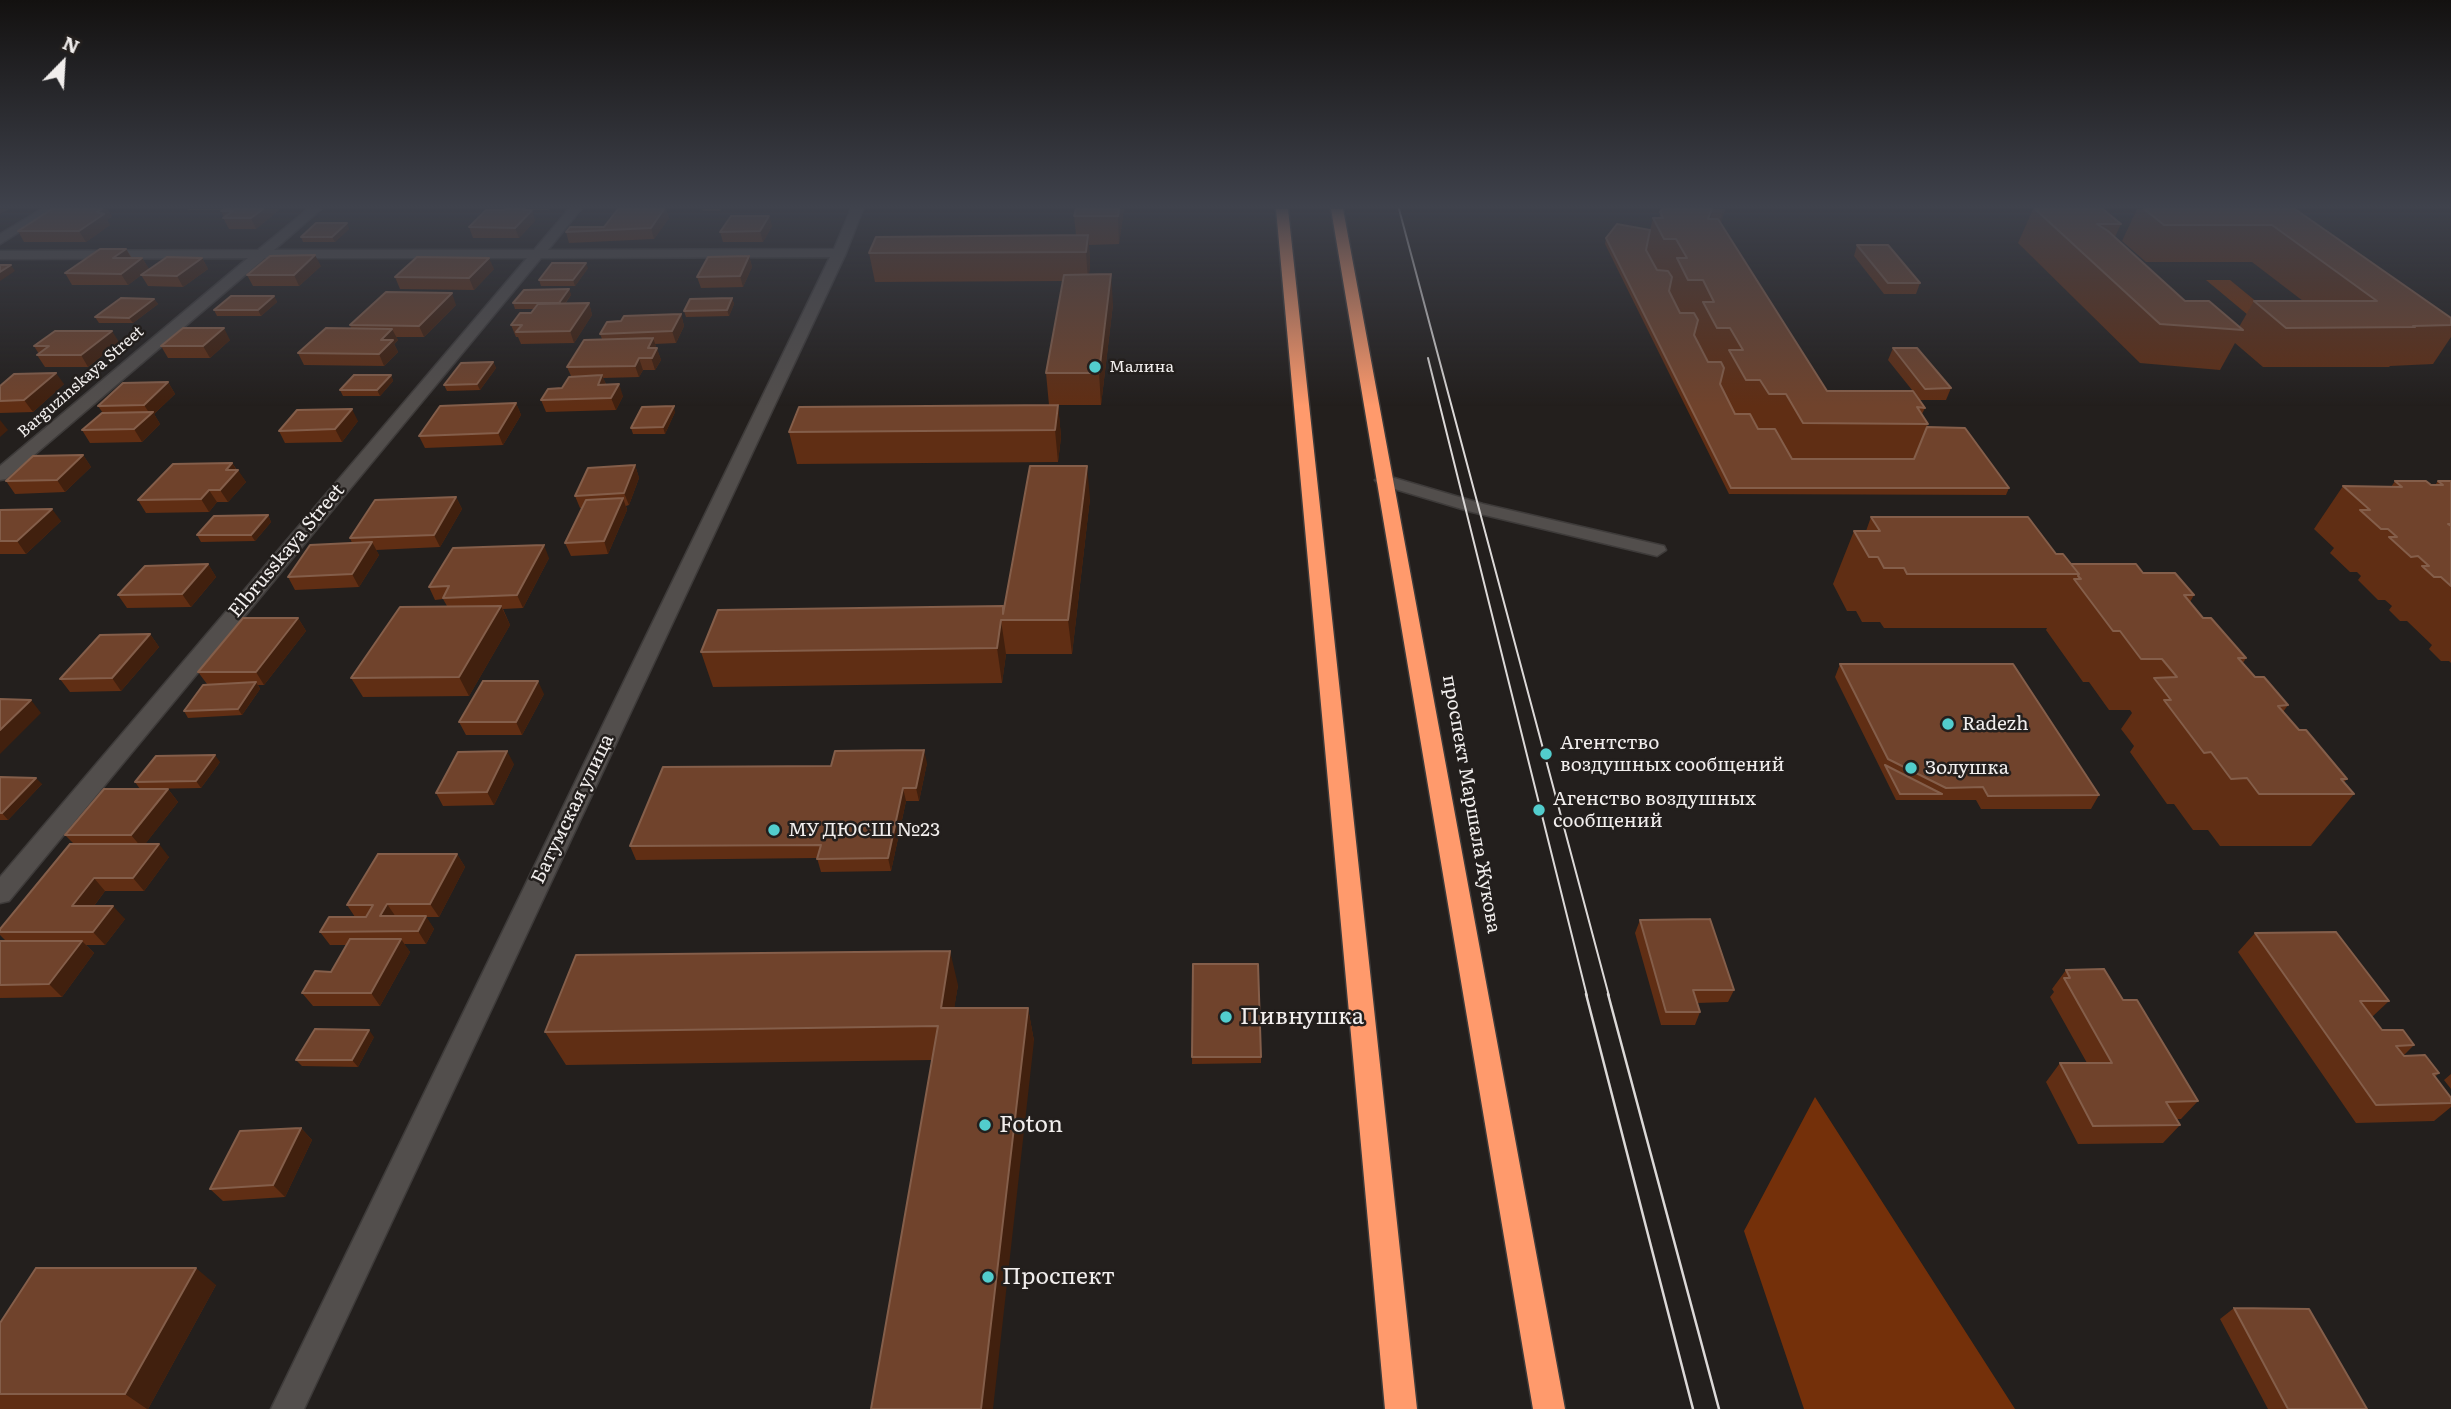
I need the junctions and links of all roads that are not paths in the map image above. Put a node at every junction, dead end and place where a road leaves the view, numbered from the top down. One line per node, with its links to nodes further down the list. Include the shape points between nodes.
1 (235, 275): 6 (street, Barguzinskaya Street)
2 (518, 275): 9 (street, Elbrusskaya Street)
3 (829, 275): 10 (street, Батумская улица)
4 (1289, 275): 11 (highway)
5 (1348, 275): 7 (highway, проспект Маршала Жукова)
6 (0, 475)
7 (1384, 480): 8 (street, via 1478,508); 12 (highway, проспект Маршала Жукова)
8 (1657, 550)
9 (0, 894)
10 (287, 1409)
11 (1401, 1409)
12 (1549, 1409)

